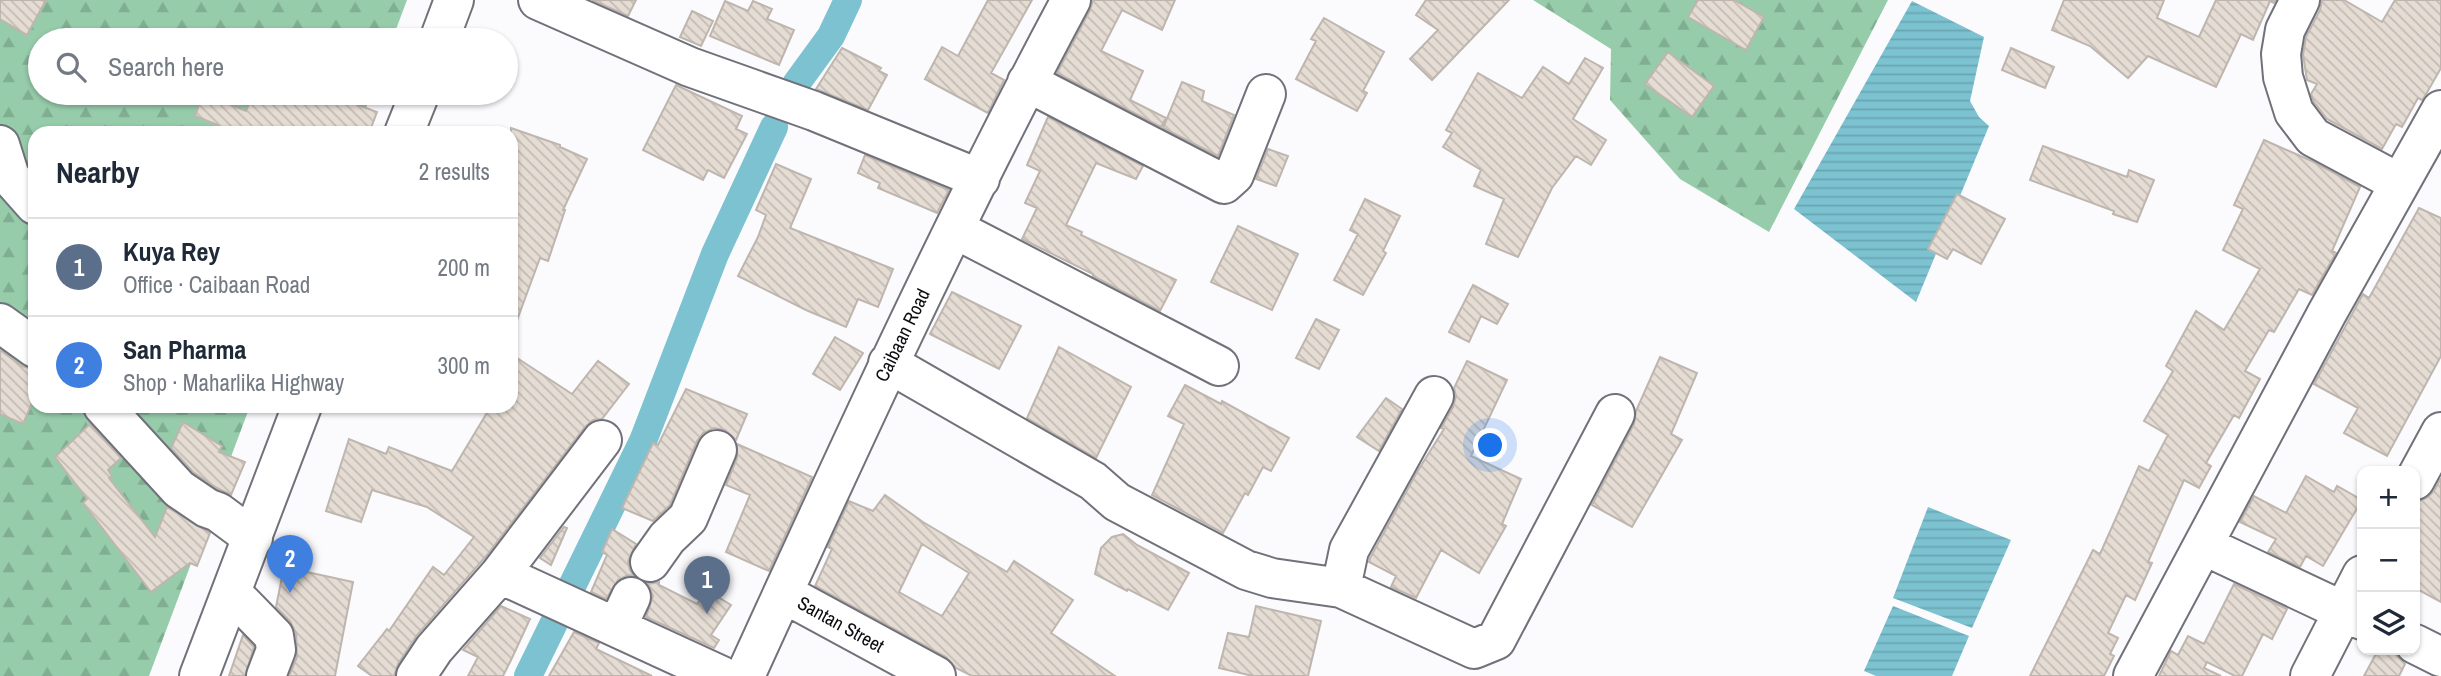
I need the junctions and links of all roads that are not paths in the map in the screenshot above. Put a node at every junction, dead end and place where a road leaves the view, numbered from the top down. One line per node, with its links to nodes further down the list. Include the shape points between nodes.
1 (454, 0): 5 (main road)
2 (1071, 0): 6 (main road, Caibaan Road)
3 (2300, 0): 13 (main road, via 2281,54 2294,112 2313,136)
4 (541, 1): 12 (main road, via 690,67 814,111)
5 (444, 28)
6 (1027, 82): 7 (main road, via 1224,184 1234,175); 12 (main road, Caibaan Road)
7 (1266, 94)
8 (415, 105): 10 (main road)
9 (2441, 110): 13 (main road)
10 (407, 126)
11 (0, 145): 14 (main road, via 10,177)
12 (980, 179): 15 (main road, Caibaan Road)
13 (2399, 183): 29 (main road)
14 (28, 197)
15 (955, 229): 18 (main road, Caibaan Road); 19 (main road)
16 (0, 323): 17 (main road)
17 (28, 343)
18 (888, 363): 32 (main road, via 1093,481 1117,502 1246,570); 35 (main road, Caibaan Road)
19 (1219, 366)
20 (1434, 396): 32 (main road, via 1349,550)
21 (109, 413): 28 (main road, via 179,489)
22 (299, 413): 28 (main road)
23 (1615, 414): 32 (main road, via 1496,640 1474,649)
24 (2441, 432): 27 (main road)
25 (602, 440): 31 (main road)
26 (717, 450): 30 (main road, via 688,518)
27 (2420, 471)
28 (253, 538): 34 (main road)
29 (2203, 545): 36 (main road); 45 (main road)
30 (650, 562)
31 (500, 574): 41 (main road); 42 (main road, via 565,604 624,612)
32 (1342, 588)
33 (2358, 592): 36 (main road)
34 (232, 593): 39 (main road); 40 (main road, via 274,636 276,650)
35 (783, 593): 43 (main road, Caibaan Road); 44 (main road, Santan Street)
36 (2352, 616): 46 (main road)
37 (2420, 646): 38 (main road)
38 (2441, 657)
39 (199, 676)
40 (266, 676)
41 (416, 676)
42 (722, 676)
43 (746, 676)
44 (936, 676)
45 (2133, 676)
46 (2310, 676)

